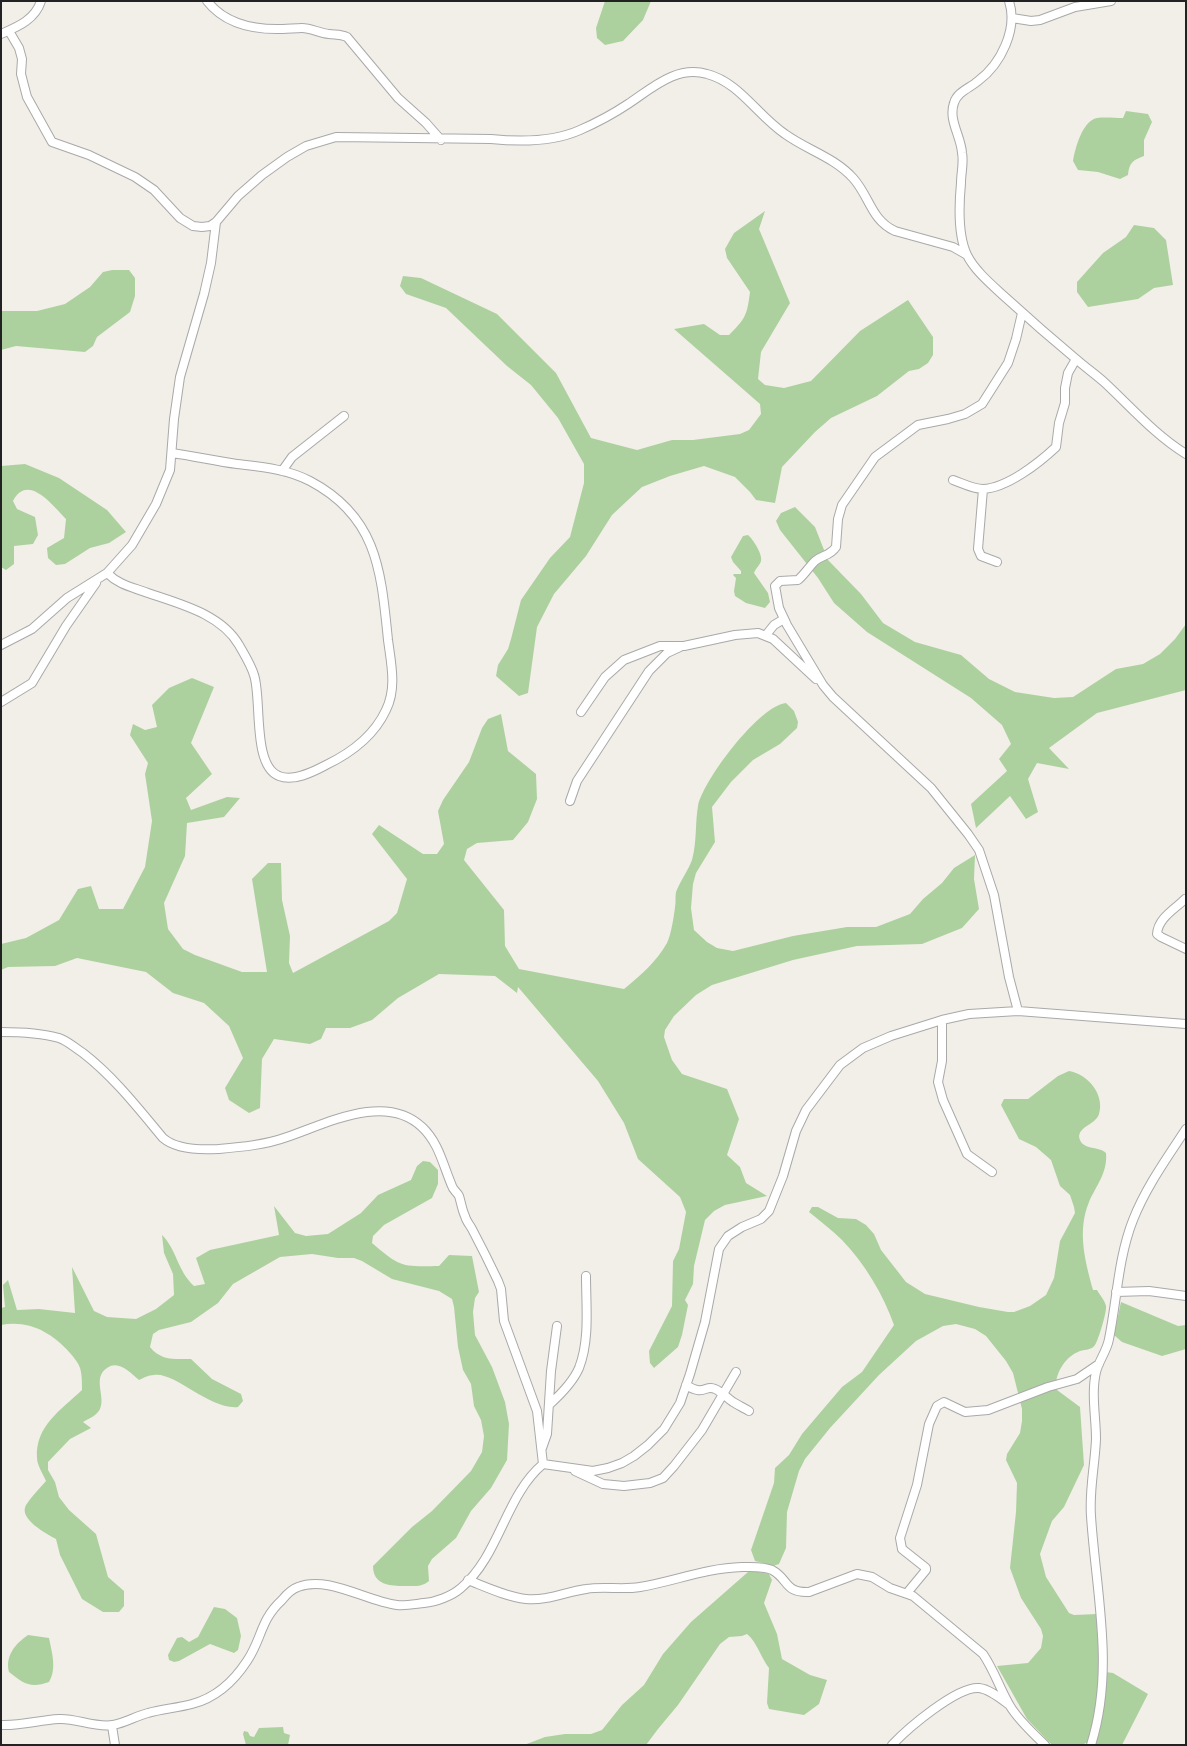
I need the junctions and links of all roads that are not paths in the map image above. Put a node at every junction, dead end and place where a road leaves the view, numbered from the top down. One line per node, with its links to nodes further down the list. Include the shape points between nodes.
1 (41, 1): 6 (street, via 33,16)
2 (207, 1): 8 (street, via 220,14 233,22 247,26 275,30 310,28 347,37 398,98)
3 (1009, 1): 5 (street)
4 (1111, 1): 5 (street, via 1075,8 1040,20)
5 (1012, 18): 10 (street, via 1006,44 997,60 978,81 962,92 954,101 952,110 962,153 960,211)
6 (9, 31): 7 (street); 9 (street, via 22,59 21,74 27,97 52,142 89,155 134,177 154,190 180,218 193,226 210,226)
7 (1, 34)
8 (442, 140): 9 (street, via 336,137 306,146 238,196); 10 (street, via 524,141 556,137 579,131 628,104 655,84 671,77 683,72 707,74 732,86 783,133 838,164 863,191 878,220 886,227 953,247)
9 (216, 222): 14 (street, via 212,263 180,377)
10 (967, 255): 11 (street, via 987,281)
11 (1022, 313): 12 (street); 22 (street, via 1008,363 982,404 965,414 918,426 875,457 842,505 834,551 816,560 798,580 780,581 775,586)
12 (1076, 359): 15 (street, via 1158,434); 18 (street, via 1068,373 1056,447 1033,468 1005,482)
13 (344, 416): 16 (street, via 292,457)
14 (172, 453): 16 (street); 20 (street, via 170,470 156,504 132,545)
15 (1186, 454)
16 (282, 471): 20 (street, via 309,481 345,507 357,520 377,561 383,594 392,695 373,731 352,751 314,771 289,778 277,776 267,765 262,752 254,676 238,643 229,631 215,619 124,586)
17 (953, 480): 18 (street)
18 (983, 489): 19 (street, via 978,553)
19 (997, 562)
20 (107, 574): 21 (street)
21 (99, 579): 24 (street, via 67,598 32,629); 27 (street, via 66,626 32,683)
22 (784, 619): 23 (street); 26 (street)
23 (766, 636): 25 (street, via 758,633 736,635); 26 (street, via 781,646)
24 (1, 645)
25 (684, 646): 28 (street, via 660,646 624,660 604,677); 29 (street, via 667,653 649,671 577,781)
26 (823, 685): 32 (street, via 931,788 979,850 994,895)
27 (1, 702)
28 (581, 712)
29 (570, 801)
30 (1185, 899): 31 (street, via 1157,926 1157,934)
31 (1186, 949)
32 (1018, 1011): 33 (street, via 969,1014); 34 (street)
33 (942, 1020): 37 (street, via 942,1060 938,1082 943,1100 967,1154); 44 (street, via 863,1048 840,1065 820,1090 796,1131 783,1176 769,1211 761,1219 728,1236 719,1249 705,1322)
34 (1186, 1024)
35 (1, 1032): 48 (street, via 59,1038 70,1044 90,1058 122,1089 163,1138 168,1142 191,1148 204,1150 263,1143 286,1138 343,1116 382,1111 395,1112 421,1126 440,1154 465,1218 501,1289 504,1321 537,1411)
36 (1186, 1129): 39 (street, via 1153,1179 1132,1221)
37 (992, 1172)
38 (586, 1276): 46 (street, via 584,1352 579,1369)
39 (1116, 1292): 40 (street, via 1149,1290); 42 (street, via 1109,1341)
40 (1186, 1296)
41 (557, 1326): 46 (street)
42 (1099, 1364): 52 (street, via 1077,1379 988,1410 965,1412 944,1402 937,1406 929,1424 917,1485 900,1538 902,1549 926,1568); 59 (street, via 1095,1380 1096,1439 1091,1514 1104,1660 1100,1711)
43 (736, 1372): 45 (street)
44 (686, 1385): 45 (street, via 703,1391 711,1387); 50 (street, via 680,1403 664,1429 634,1456 622,1463 593,1471)
45 (723, 1394): 47 (street); 50 (street, via 702,1430 663,1478 650,1483 624,1486 604,1484)
46 (550, 1404): 48 (street, via 547,1434)
47 (749, 1411)
48 (542, 1449): 49 (street)
49 (543, 1464): 50 (street); 51 (street, via 531,1474 522,1487 508,1517 480,1565)
50 (571, 1468)
51 (468, 1580): 52 (street, via 513,1596 537,1599 591,1588 641,1587 692,1573 756,1567 771,1570 780,1576 788,1587 802,1592 809,1592 857,1574 872,1577 890,1588); 55 (street, via 460,1588 431,1602 398,1605 332,1586 314,1583 297,1587 272,1609 249,1658 228,1684 207,1698 192,1704 147,1713)
52 (907, 1593): 53 (street, via 918,1599 982,1654)
53 (1010, 1706): 57 (street, via 988,1691 973,1688 924,1716); 58 (street)
54 (1, 1725): 55 (street, via 16,1726 60,1719)
55 (112, 1726): 56 (street)
56 (115, 1745)
57 (892, 1745)
58 (1045, 1745)
59 (1091, 1745)

